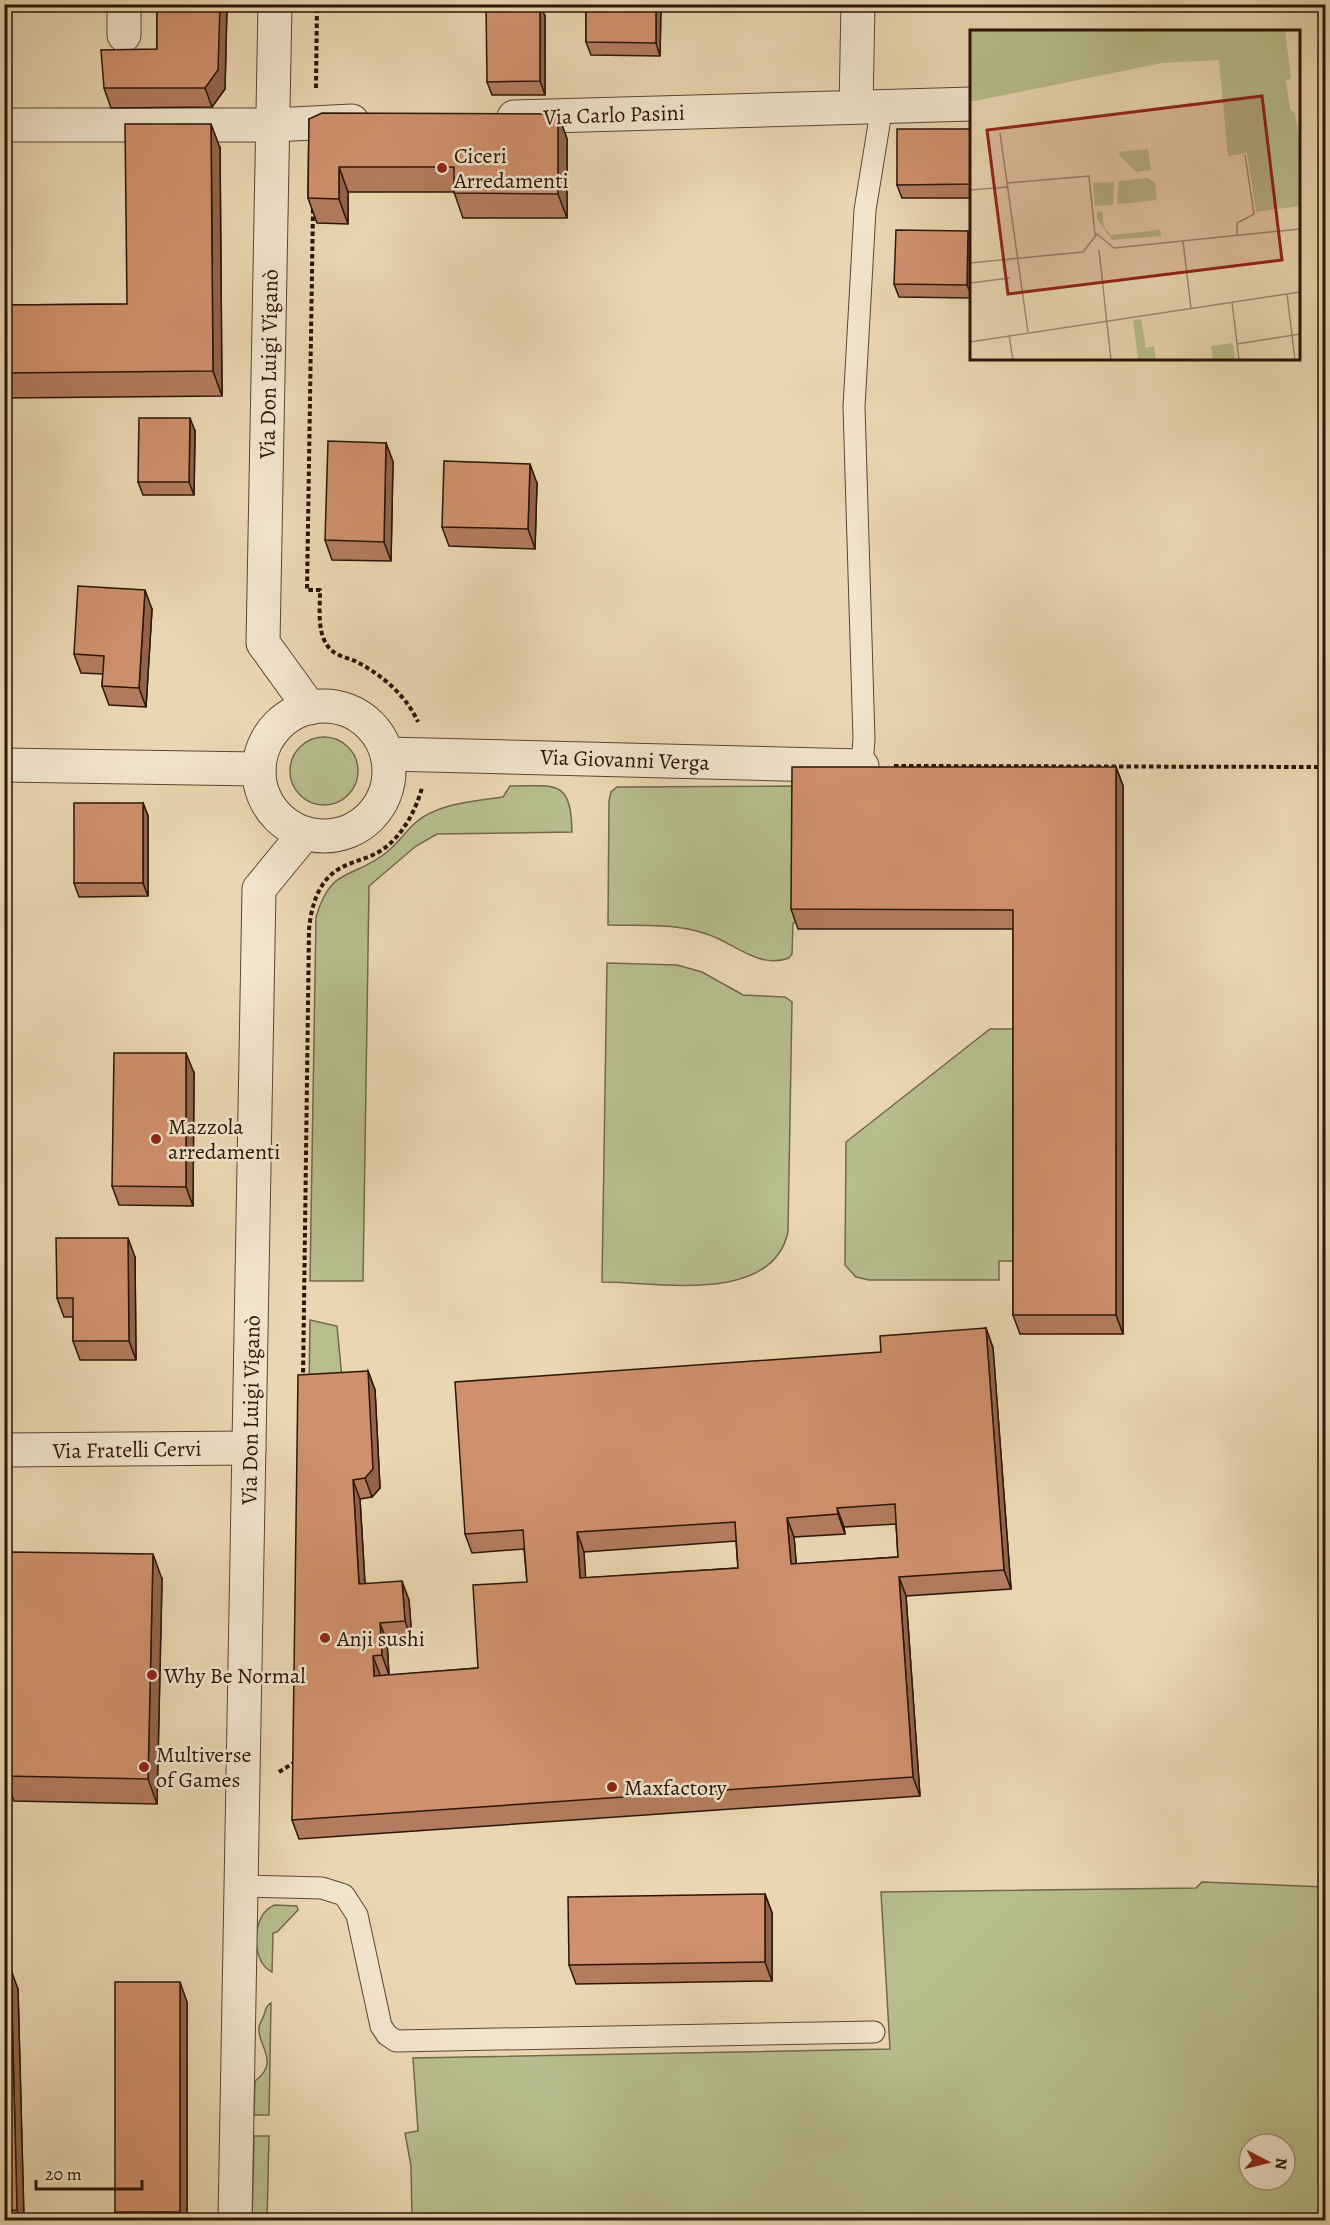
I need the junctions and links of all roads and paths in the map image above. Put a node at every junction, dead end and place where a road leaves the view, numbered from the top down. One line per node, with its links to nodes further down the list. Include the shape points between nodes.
1 (275, 4): 10 (street, Via Don Luigi Viganò)
2 (317, 4): 8 (path)
3 (858, 4): 5 (street)
4 (970, 105): 5 (street, Via Carlo Pasini)
5 (869, 106): 6 (street, Via Carlo Pasini); 16 (lane, via 854,407)
6 (480, 118)
7 (386, 120): 8 (street)
8 (315, 123): 10 (street)
9 (4, 125): 10 (street)
10 (273, 125): 12 (street, Via Don Luigi Viganò, via 263,643)
11 (314, 206): 14 (path, via 307,590 320,590 321,626 327,645 333,652 367,668 402,697 418,722)
12 (310, 708): 13 (street, via 339,708 364,720 382,741); 18 (street, via 285,719 274,729)
13 (387, 754): 14 (street, Via Giovanni Verga); 19 (street, via 385,795 370,819 332,836)
14 (425, 754): 16 (street, Via Giovanni Verga); 20 (path, via 422,788 407,824 383,849 331,874 312,906)
15 (4, 765): 18 (street)
16 (862, 766): 17 (path)
17 (1326, 767)
18 (259, 769): 19 (street, via 272,809 292,828)
19 (305, 833): 21 (street, Via Don Luigi Viganò, via 259,890)
20 (303, 1381)
21 (249, 1448): 22 (street, Via Fratelli Cervi); 25 (street, Via Don Luigi Viganò)
22 (4, 1450)
23 (296, 1750): 24 (path, via 296,1762)
24 (273, 1775)
25 (241, 1886): 26 (lane, via 322,1888 344,1895 357,1915 381,2026 396,2041); 27 (street, Via Don Luigi Viganò)
26 (874, 2032)
27 (235, 2220)

